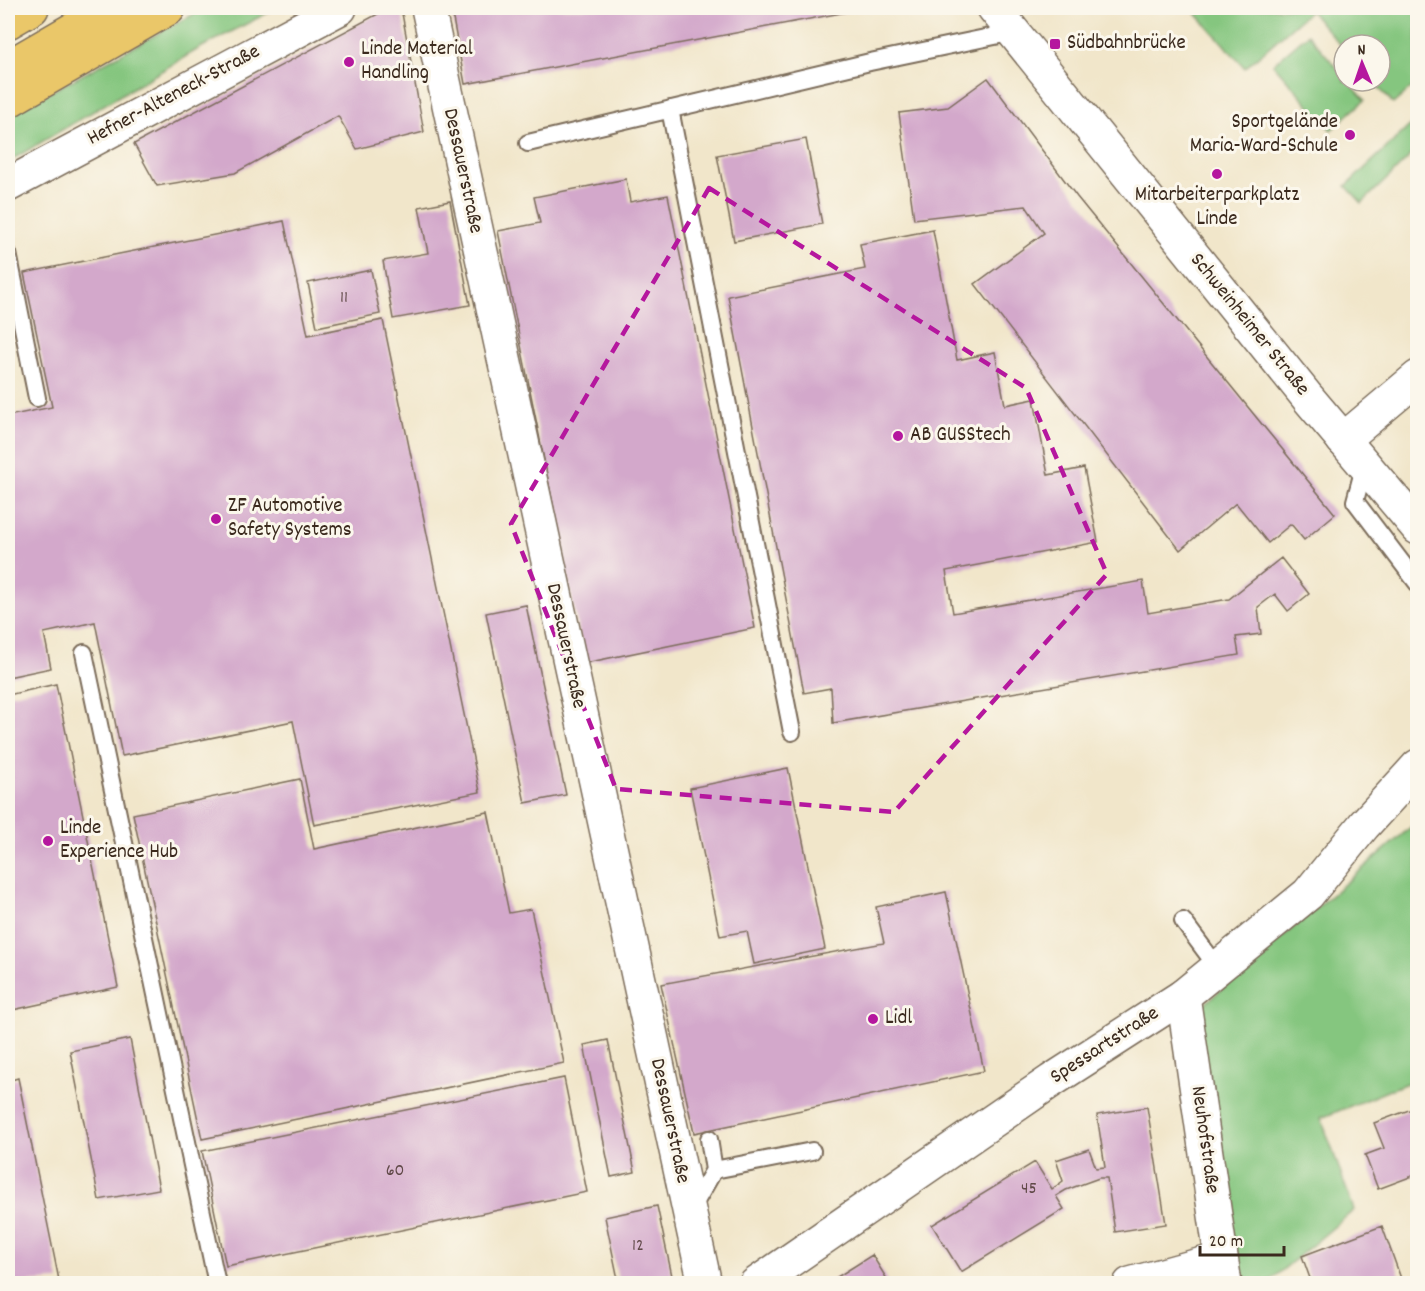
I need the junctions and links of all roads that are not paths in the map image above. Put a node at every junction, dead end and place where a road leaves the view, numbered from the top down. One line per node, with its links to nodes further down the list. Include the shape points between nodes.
1 (32, 8): 7 (highway)
2 (110, 8): 8 (highway)
3 (169, 8): 11 (highway)
4 (340, 8): 14 (street, Hefner-Alteneck-Straße)
5 (428, 8): 30 (street, Dessauerstraße)
6 (1004, 20): 12 (lane, via 870,62); 18 (street, Schweinheimer Straße)
7 (8, 22)
8 (61, 35): 9 (highway); 10 (highway)
9 (8, 60)
10 (8, 67)
11 (8, 101)
12 (670, 109): 13 (lane); 22 (lane)
13 (528, 143)
14 (8, 185)
15 (8, 253): 17 (lane)
16 (1418, 377): 18 (street)
17 (37, 398)
18 (1354, 452): 19 (street, Schweinheimer Straße); 20 (lane, via 1355,501)
19 (1418, 528)
20 (1418, 584)
21 (84, 652): 32 (lane)
22 (792, 732)
23 (1418, 766): 25 (street, Spessartstraße, via 1308,894)
24 (1184, 921): 25 (lane)
25 (1218, 968): 26 (street, Spessartstraße)
26 (1183, 996): 31 (street, Neuhofstraße); 34 (street, Spessartstraße, via 1051,1081)
27 (709, 1139): 29 (lane)
28 (812, 1151): 29 (lane)
29 (714, 1170): 30 (lane)
30 (689, 1214): 33 (street, Dessauerstraße)
31 (1223, 1271): 35 (street)
32 (217, 1284)
33 (705, 1284)
34 (756, 1284)
35 (1130, 1284)

